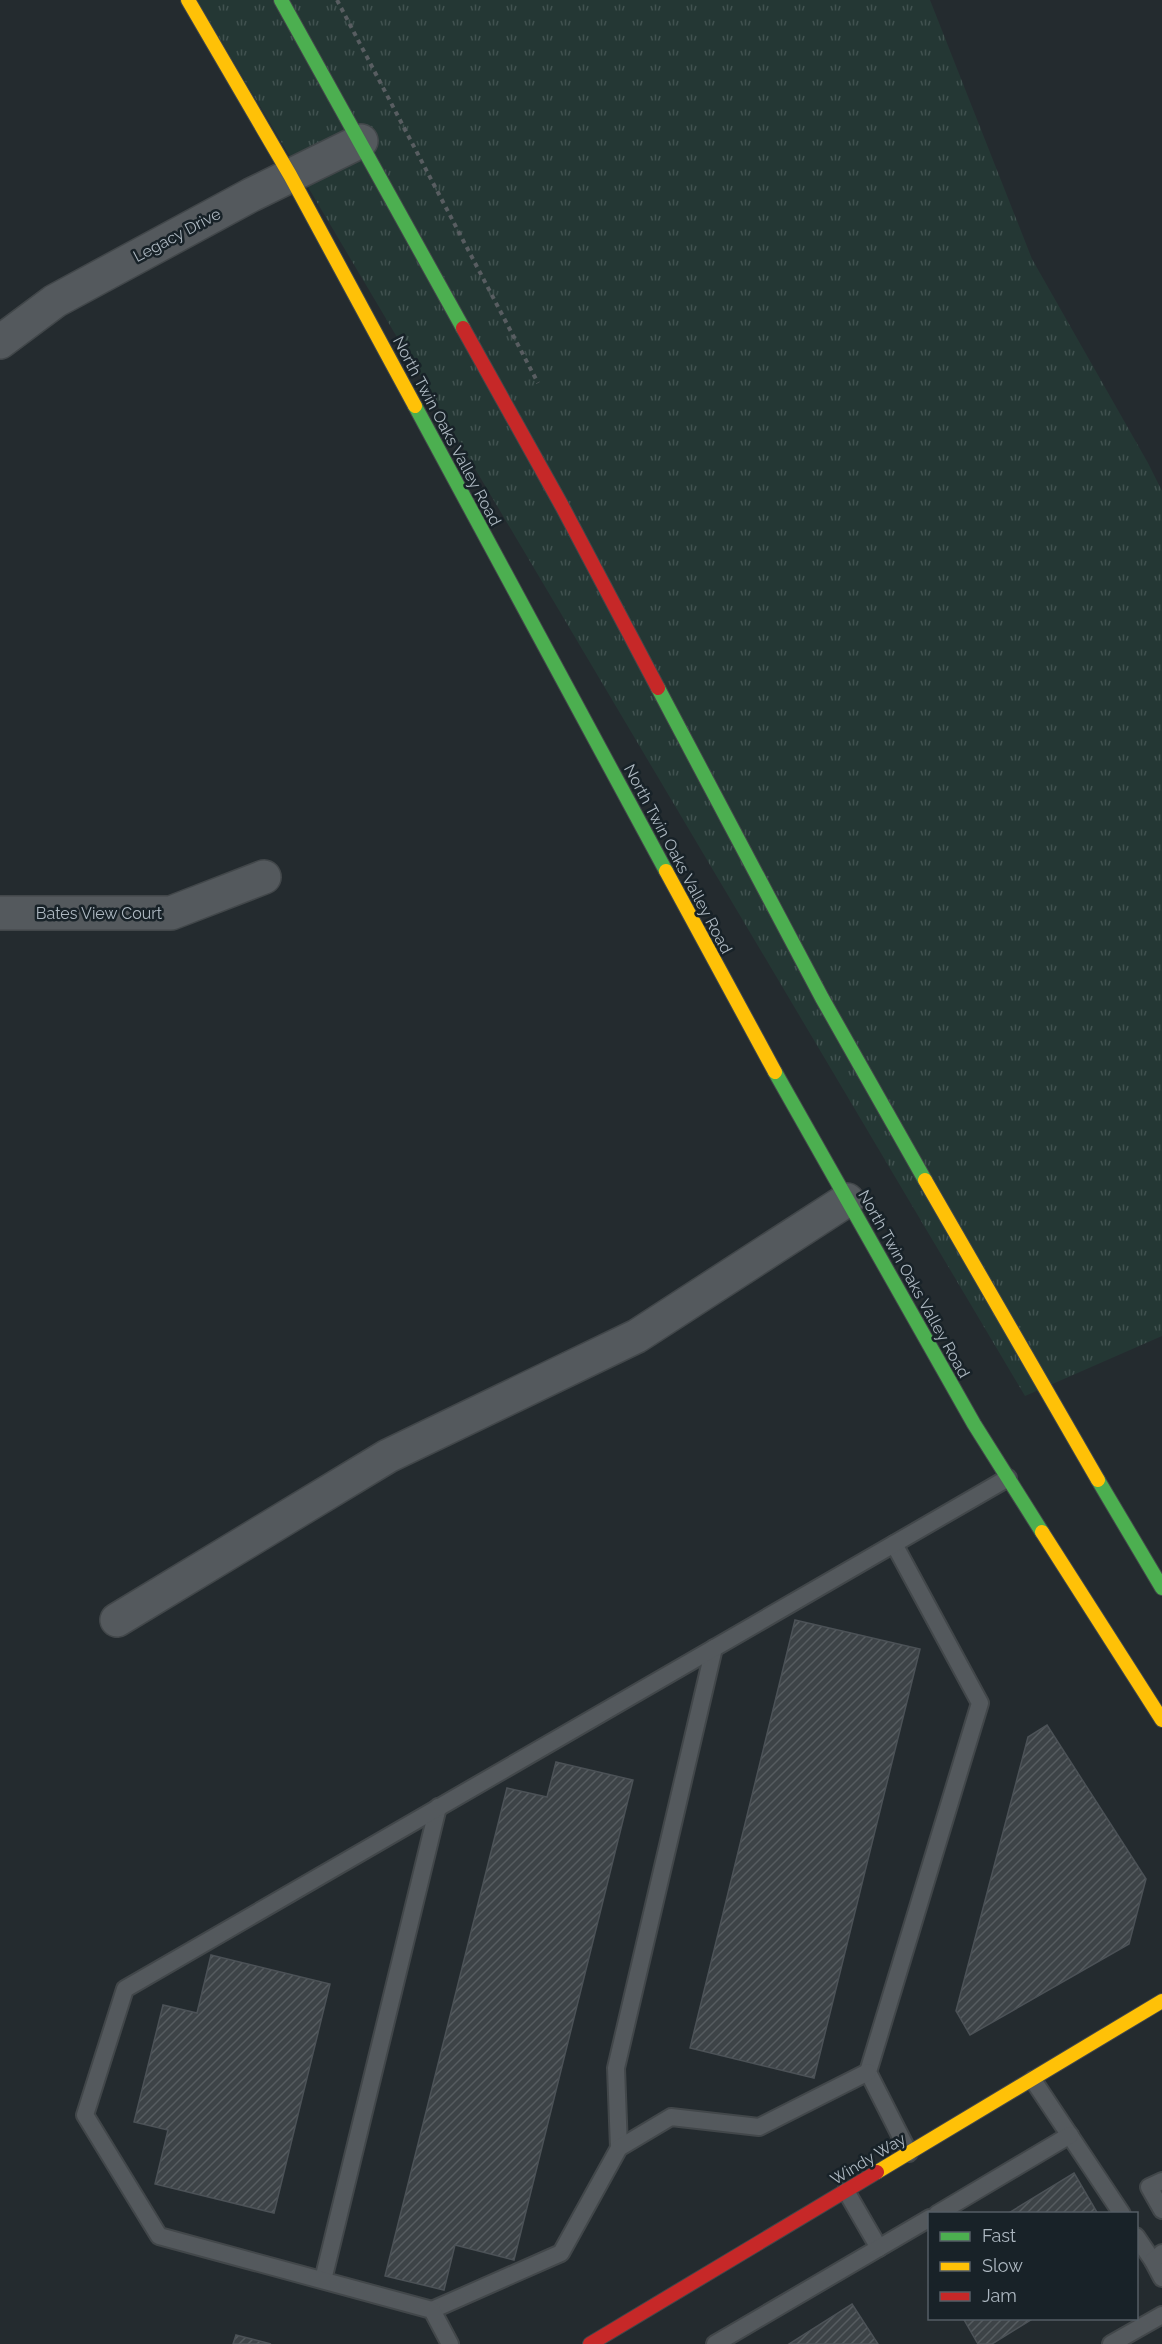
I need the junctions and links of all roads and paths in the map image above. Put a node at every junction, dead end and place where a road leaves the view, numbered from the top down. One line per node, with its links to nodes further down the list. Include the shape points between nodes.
1 (188, 0): 4 (main road, North Twin Oaks Valley Road)
2 (281, 0): 3 (main road)
3 (361, 141): 4 (street, Legacy Drive); 11 (main road, via 562,506 822,998)
4 (290, 174): 5 (street, Legacy Drive, via 55,301); 8 (main road, North Twin Oaks Valley Road, via 755,1036)
5 (0, 342)
6 (264, 877): 7 (street, Bates View Court, via 171,913)
7 (0, 914)
8 (848, 1200): 9 (main road, North Twin Oaks Valley Road); 12 (street, via 637,1336 388,1456)
9 (1008, 1478): 10 (lane); 14 (main road, North Twin Oaks Valley Road)
10 (894, 1544): 13 (lane); 17 (lane, via 980,1703)
11 (1162, 1588)
12 (117, 1620)
13 (714, 1648): 15 (lane); 20 (lane, via 616,2068)
14 (1162, 1720)
15 (438, 1807): 32 (lane); 32 (lane, via 124,1989 85,2115 159,2236)
16 (1162, 2001): 18 (main road, Windy Way)
17 (868, 2072): 20 (lane, via 759,2127 671,2117); 21 (lane)
18 (1033, 2080): 19 (lane); 21 (main road, Windy Way)
19 (1070, 2135): 25 (lane); 26 (lane)
20 (619, 2148): 33 (lane, via 561,2253)
21 (909, 2153): 23 (main road, Windy Way)
22 (1162, 2181): 24 (lane, via 1149,2187)
23 (846, 2191): 29 (lane); 36 (main road, Windy Way)
24 (1162, 2210)
25 (940, 2212)
26 (1121, 2212)
27 (928, 2219): 29 (lane)
28 (1138, 2237): 30 (lane)
29 (879, 2248): 37 (lane)
30 (1157, 2257): 31 (lane)
31 (1162, 2278)
32 (323, 2280): 33 (lane)
33 (432, 2310): 35 (lane)
34 (1162, 2314): 38 (lane)
35 (450, 2344)
36 (590, 2344)
37 (714, 2344)
38 (1112, 2344)

